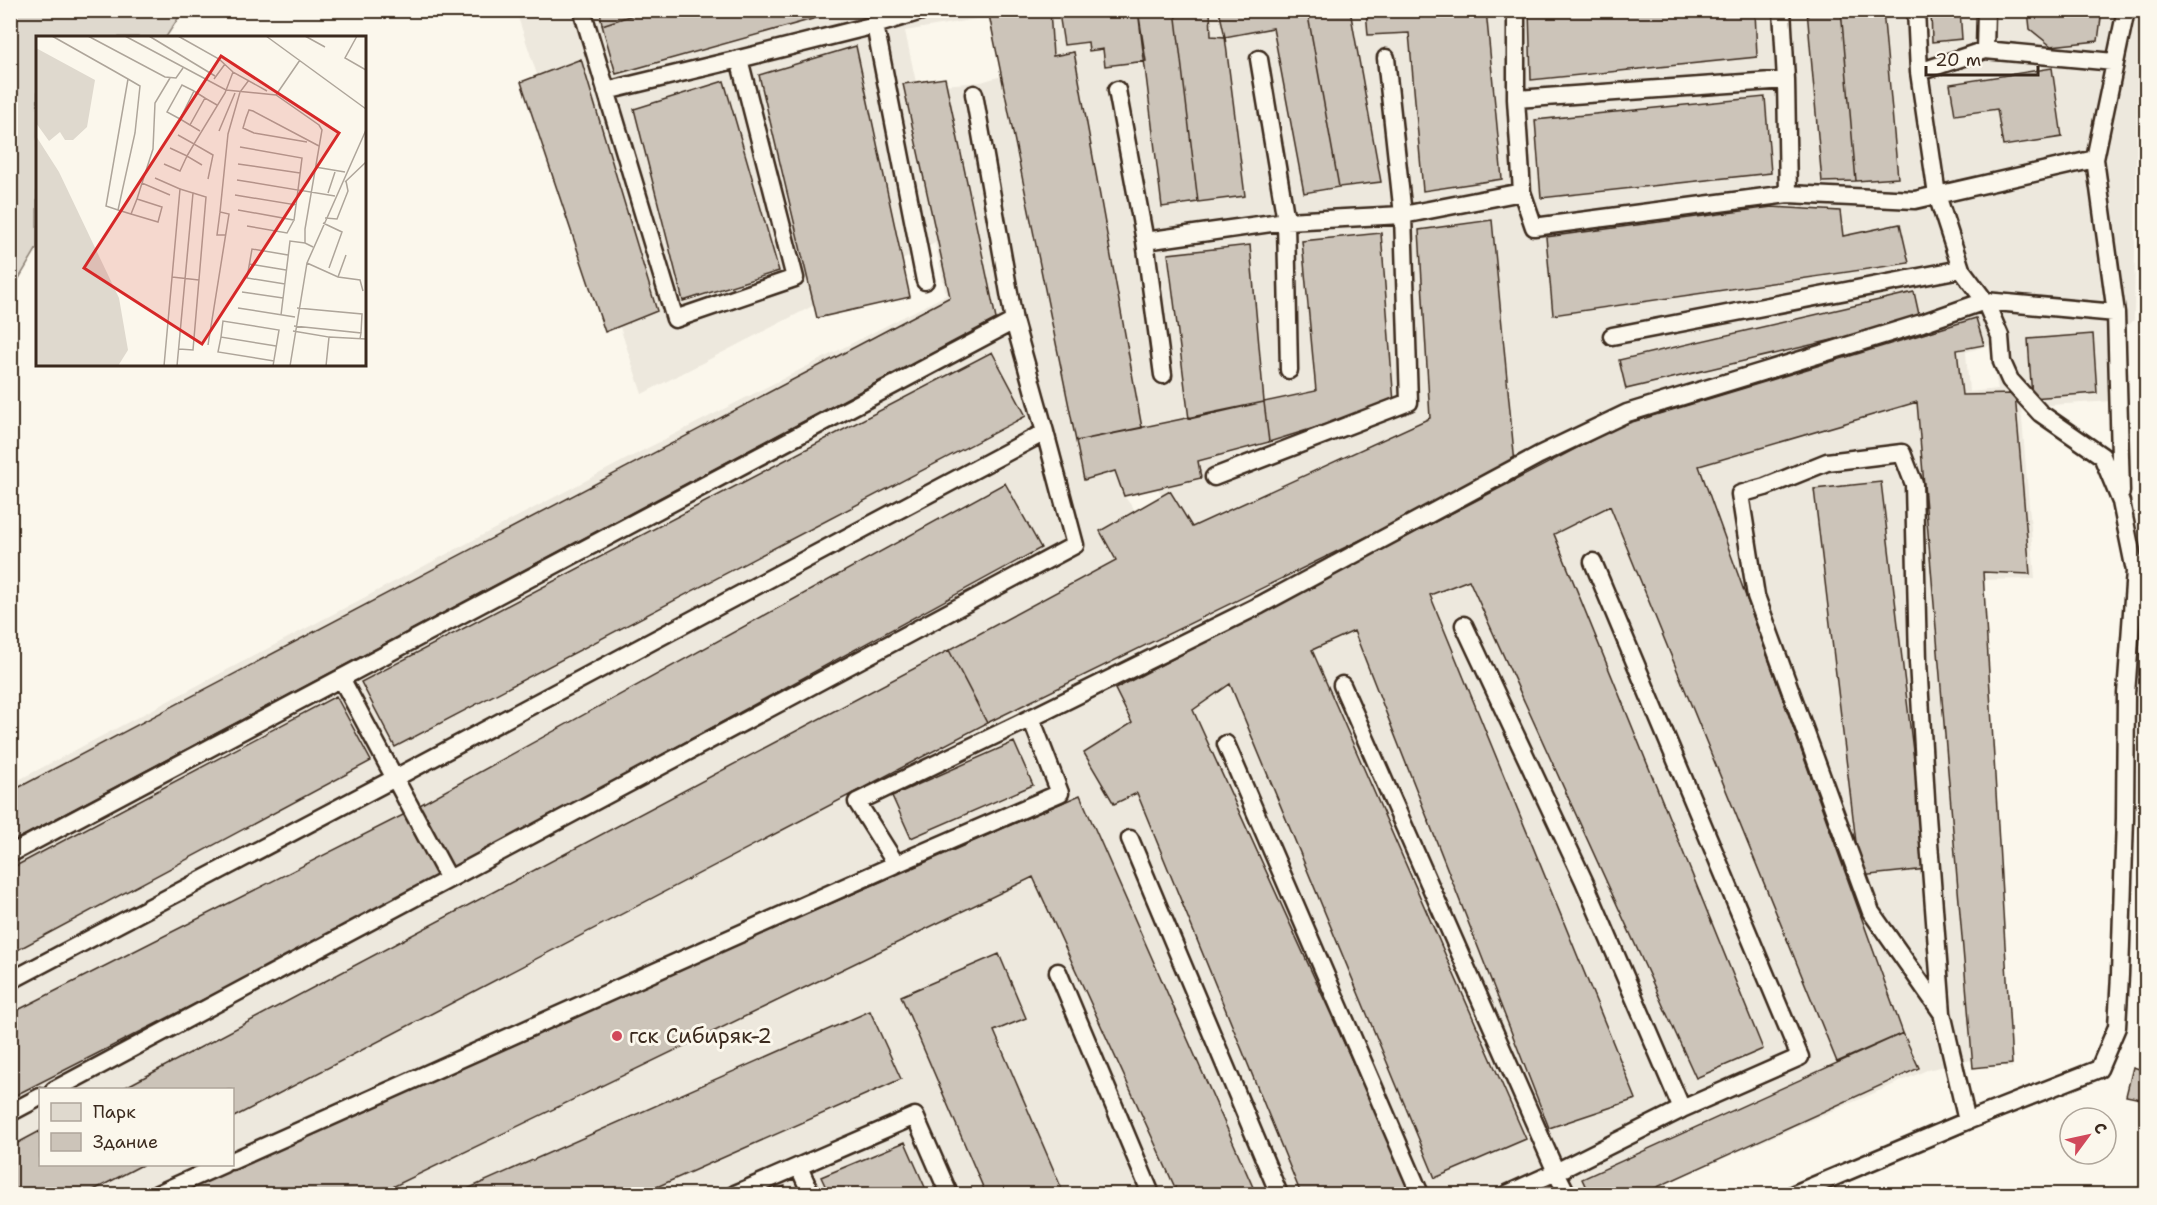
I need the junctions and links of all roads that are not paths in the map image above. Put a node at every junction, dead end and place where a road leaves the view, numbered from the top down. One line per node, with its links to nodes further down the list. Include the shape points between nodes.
1 (582, 10): 17 (lane)
2 (925, 10): 8 (lane)
3 (1516, 10): 19 (lane)
4 (1782, 10): 15 (lane)
5 (1916, 10): 14 (lane)
6 (1986, 10): 9 (lane)
7 (2126, 10): 13 (lane)
8 (875, 25): 12 (lane); 28 (lane)
9 (1985, 50): 13 (lane); 14 (lane)
10 (1259, 58): 25 (lane)
11 (1386, 58): 24 (lane)
12 (739, 59): 17 (lane); 17 (lane, via 795,278 675,320)
13 (2115, 62): 20 (lane)
14 (1919, 72): 23 (lane)
15 (1786, 80): 19 (lane); 22 (lane)
16 (1117, 90): 26 (lane)
17 (606, 91)
18 (974, 94): 31 (lane)
19 (1516, 99): 21 (lane)
20 (2095, 159): 23 (lane); 30 (lane)
21 (1522, 192): 22 (lane, via 1534,227); 24 (lane)
22 (1788, 194): 23 (lane, via 1916,200)
23 (1937, 195): 27 (lane)
24 (1403, 215): 25 (lane); 36 (lane, via 1410,402)
25 (1286, 221): 26 (lane); 33 (lane)
26 (1145, 241): 34 (lane)
27 (1960, 269): 29 (lane); 32 (lane)
28 (925, 281)
29 (1985, 301): 30 (lane); 37 (lane, via 2000,336 2002,362 2010,380 2040,413 2102,456); 43 (lane, via 1627,413 1539,455 1260,605)
30 (2116, 313): 37 (lane)
31 (1014, 321): 35 (lane); 41 (lane)
32 (1612, 336)
33 (1289, 370)
34 (1162, 375)
35 (1045, 432): 45 (lane); 49 (lane, via 1075,545)
36 (1214, 477)
37 (2121, 502): 39 (lane)
38 (1593, 562): 55 (lane, via 1800,1058)
39 (2141, 571): 57 (lane, via 2126,694 2117,1026 2099,1069)
40 (1464, 625): 55 (lane, via 1584,881)
41 (341, 678): 45 (lane); 47 (lane)
42 (1342, 686): 61 (lane)
43 (1031, 718): 48 (lane, via 1060,793); 48 (lane, via 857,802)
44 (1226, 744): 68 (lane)
45 (395, 778): 49 (lane); 51 (lane)
46 (1130, 839): 67 (lane)
47 (10, 854)
48 (896, 864): 58 (lane)
49 (449, 879): 53 (lane)
50 (1058, 972): 66 (lane)
51 (10, 981)
52 (1942, 1013): 52 (lane, via 1919,674 1914,484 1902,453 1827,462 1740,494 1756,596 1871,912); 57 (lane)
53 (56, 1088)
54 (39, 1098): 56 (lane)
55 (1682, 1109): 61 (lane)
56 (10, 1113)
57 (1967, 1121): 71 (lane)
58 (234, 1160)
59 (220, 1166): 62 (lane)
60 (799, 1167): 63 (lane); 64 (lane); 65 (lane, via 915,1116)
61 (1556, 1172): 69 (lane); 70 (lane)
62 (157, 1194)
63 (735, 1194)
64 (811, 1194)
65 (949, 1194)
66 (1151, 1194)
67 (1279, 1194)
68 (1420, 1194)
69 (1507, 1194)
70 (1567, 1194)
71 (1796, 1194)

